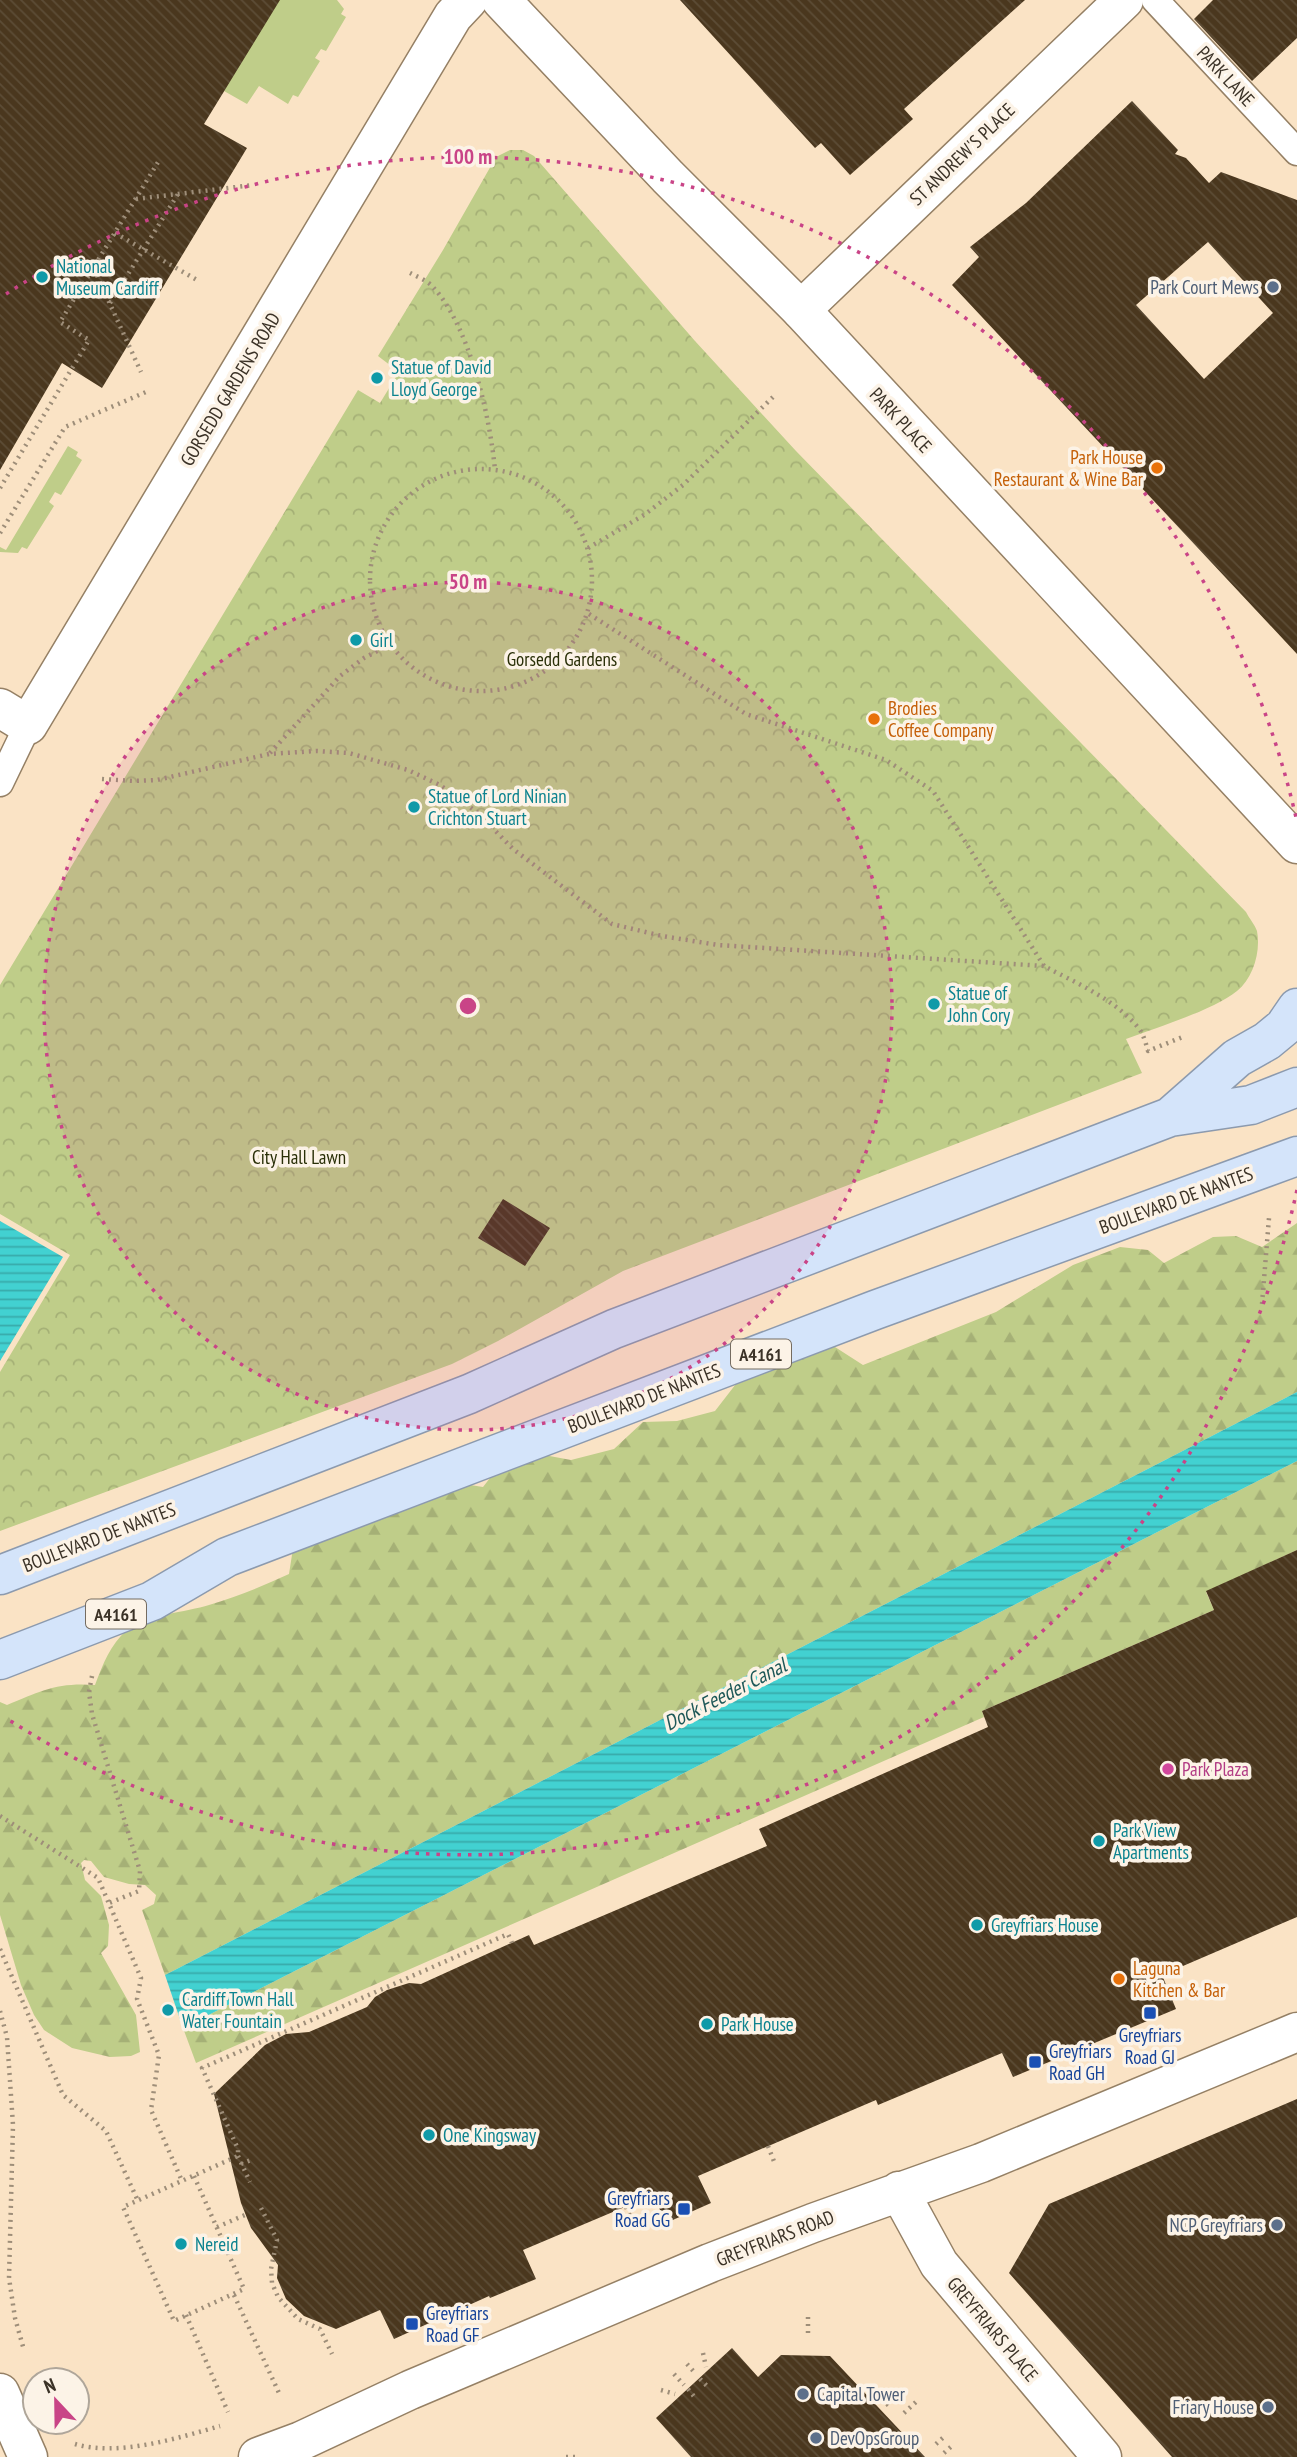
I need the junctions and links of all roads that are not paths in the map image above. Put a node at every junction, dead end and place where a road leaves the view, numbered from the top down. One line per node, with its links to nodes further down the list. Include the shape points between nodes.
1 (468, 0): 7 (street, GORSEDD GARDENS ROAD, via 453,16)
2 (501, 0): 6 (street, PARK PLACE)
3 (1124, 0): 6 (street, ST ANDREW'S PLACE)
4 (1155, 0): 5 (lane, PARK LANE)
5 (1297, 152)
6 (801, 310): 9 (street, PARK PLACE)
7 (14, 717): 8 (lane, GORSEDD GARDENS ROAD)
8 (0, 783)
9 (1297, 844)
10 (1297, 1008): 12 (main road, via 1267,1041 1237,1058)
11 (1297, 1087): 12 (main road, BOULEVARD DE NANTES, via 1251,1105)
12 (1170, 1117): 14 (main road, BOULEVARD DE NANTES, via 614,1329 469,1394)
13 (1297, 1156): 15 (main road, BOULEVARD DE NANTES / A4161, via 875,1310 227,1557 152,1601)
14 (0, 1575)
15 (0, 1660)
16 (1297, 2032): 17 (street, GREYFRIARS ROAD, via 989,2160)
17 (898, 2191): 20 (street, GREYFRIARS ROAD, via 720,2259); 21 (street, GREYFRIARS PLACE, via 939,2264)
18 (0, 2393): 19 (street)
19 (27, 2457)
20 (258, 2457)
21 (1101, 2457)

